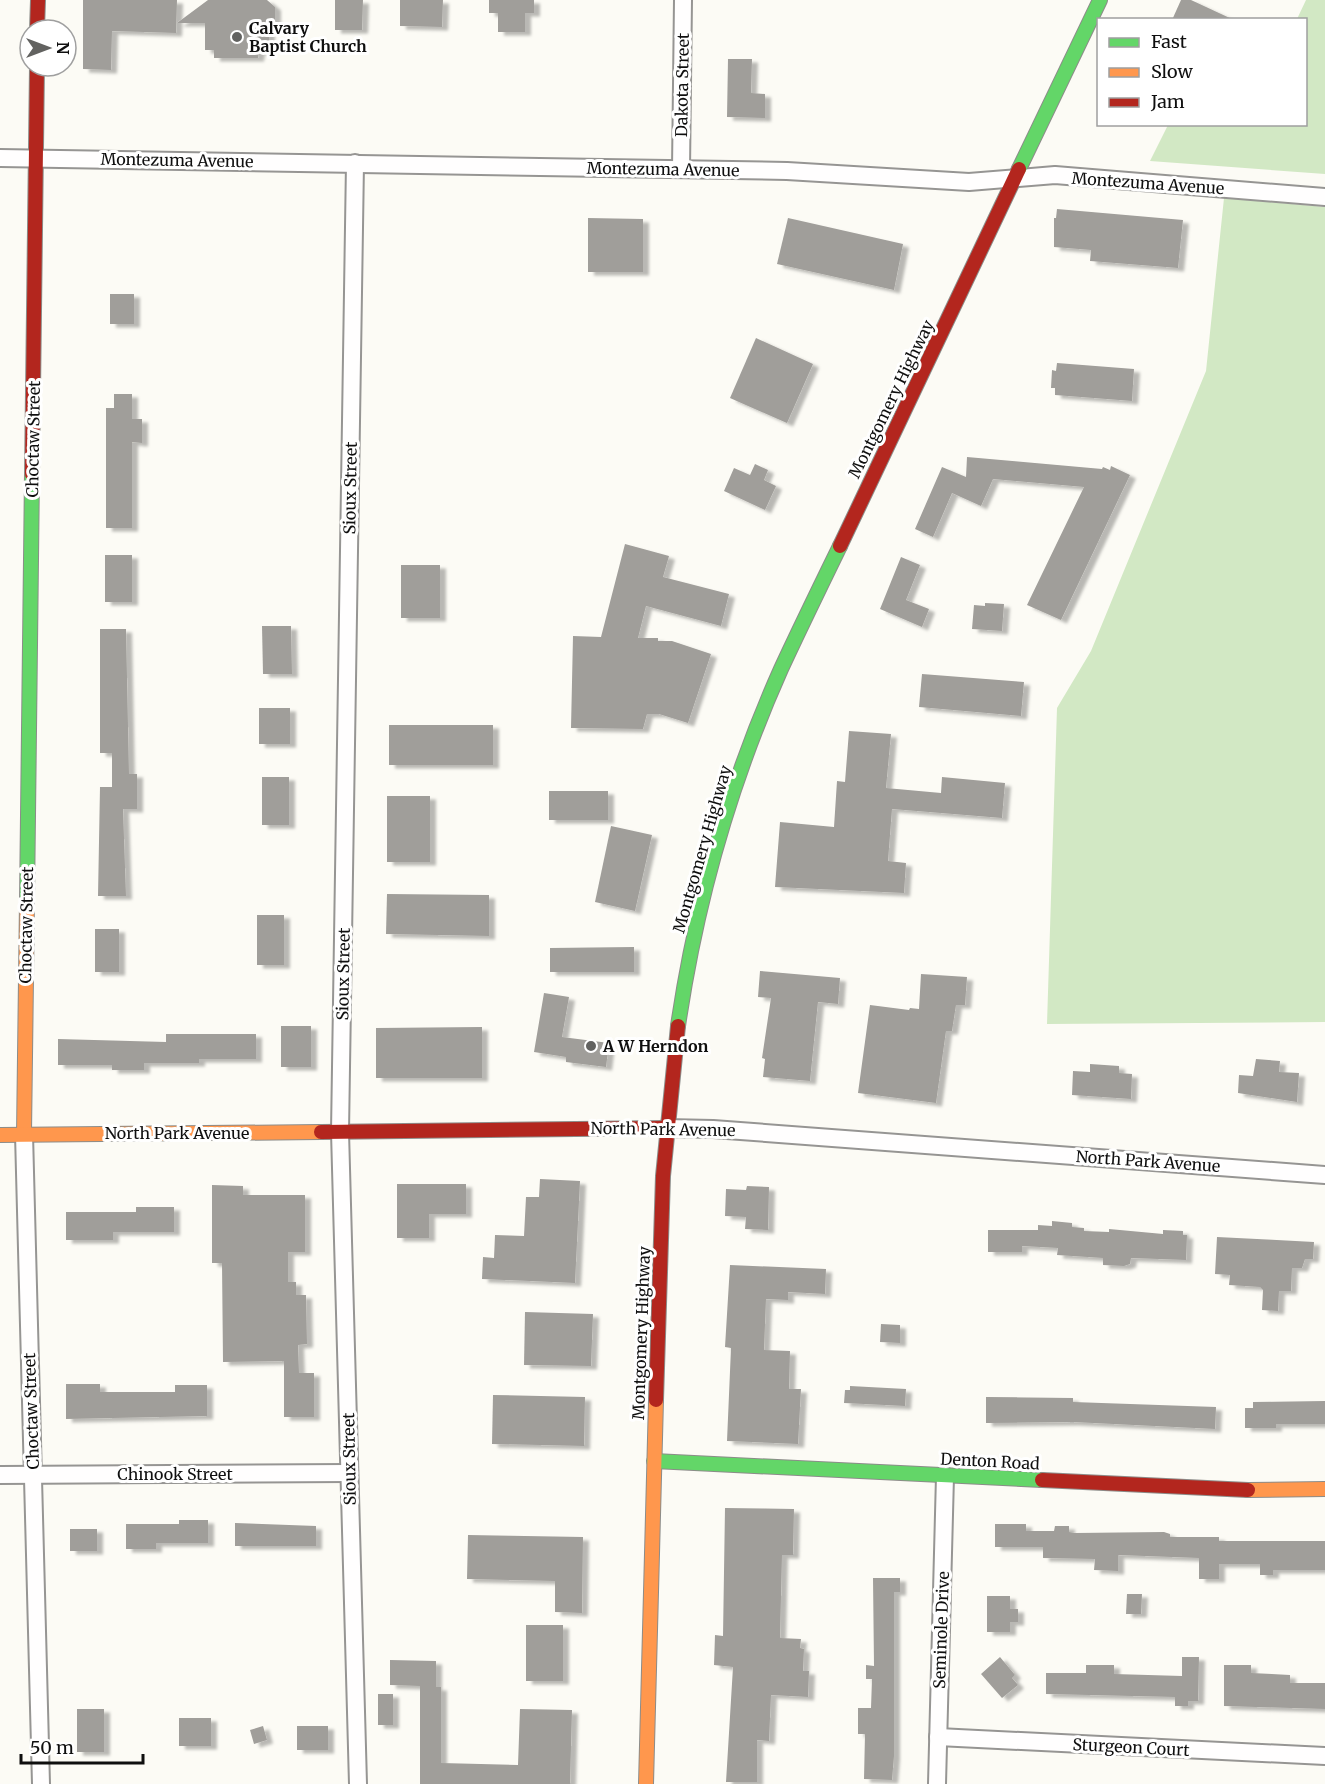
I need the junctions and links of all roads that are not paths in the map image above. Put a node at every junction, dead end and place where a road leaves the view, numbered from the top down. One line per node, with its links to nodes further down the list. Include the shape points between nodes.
1 (38, 0): 4 (street)
2 (683, 0): 9 (street, Dakota Street)
3 (1100, 0): 10 (street, Montgomery Highway)
4 (37, 18)
5 (37, 78): 7 (street, Choctaw Street)
6 (0, 158): 7 (street, Montezuma Avenue)
7 (37, 158): 8 (street, Montezuma Avenue); 15 (street, Choctaw Street)
8 (355, 163): 9 (street, Montezuma Avenue); 13 (street, Sioux Street)
9 (681, 169): 10 (street, Montezuma Avenue, via 969,182)
10 (1015, 178): 11 (street, Montezuma Avenue, via 1055,176); 12 (street, Montgomery Highway, via 790,650 737,778 701,903 684,982)
11 (1325, 197)
12 (666, 1128): 13 (street, North Park Avenue); 16 (street, North Park Avenue, via 713,1128); 17 (street, Montgomery Highway)
13 (340, 1132): 15 (street, North Park Avenue); 18 (street, Sioux Street)
14 (0, 1134): 15 (street, North Park Avenue)
15 (24, 1134): 20 (street, Choctaw Street)
16 (1325, 1174)
17 (654, 1461): 21 (street, Denton Road); 27 (street, Montgomery Highway)
18 (349, 1473): 20 (street, Chinook Street); 26 (street, Sioux Street)
19 (0, 1475): 20 (street, Chinook Street)
20 (33, 1475): 25 (street, Choctaw Street)
21 (945, 1476): 22 (street, Denton Road); 23 (street, Seminole Drive)
22 (1325, 1490)
23 (938, 1737): 24 (street, Sturgeon Court); 28 (street, Seminole Drive)
24 (1325, 1756)
25 (41, 1784)
26 (358, 1784)
27 (646, 1784)
28 (937, 1784)

